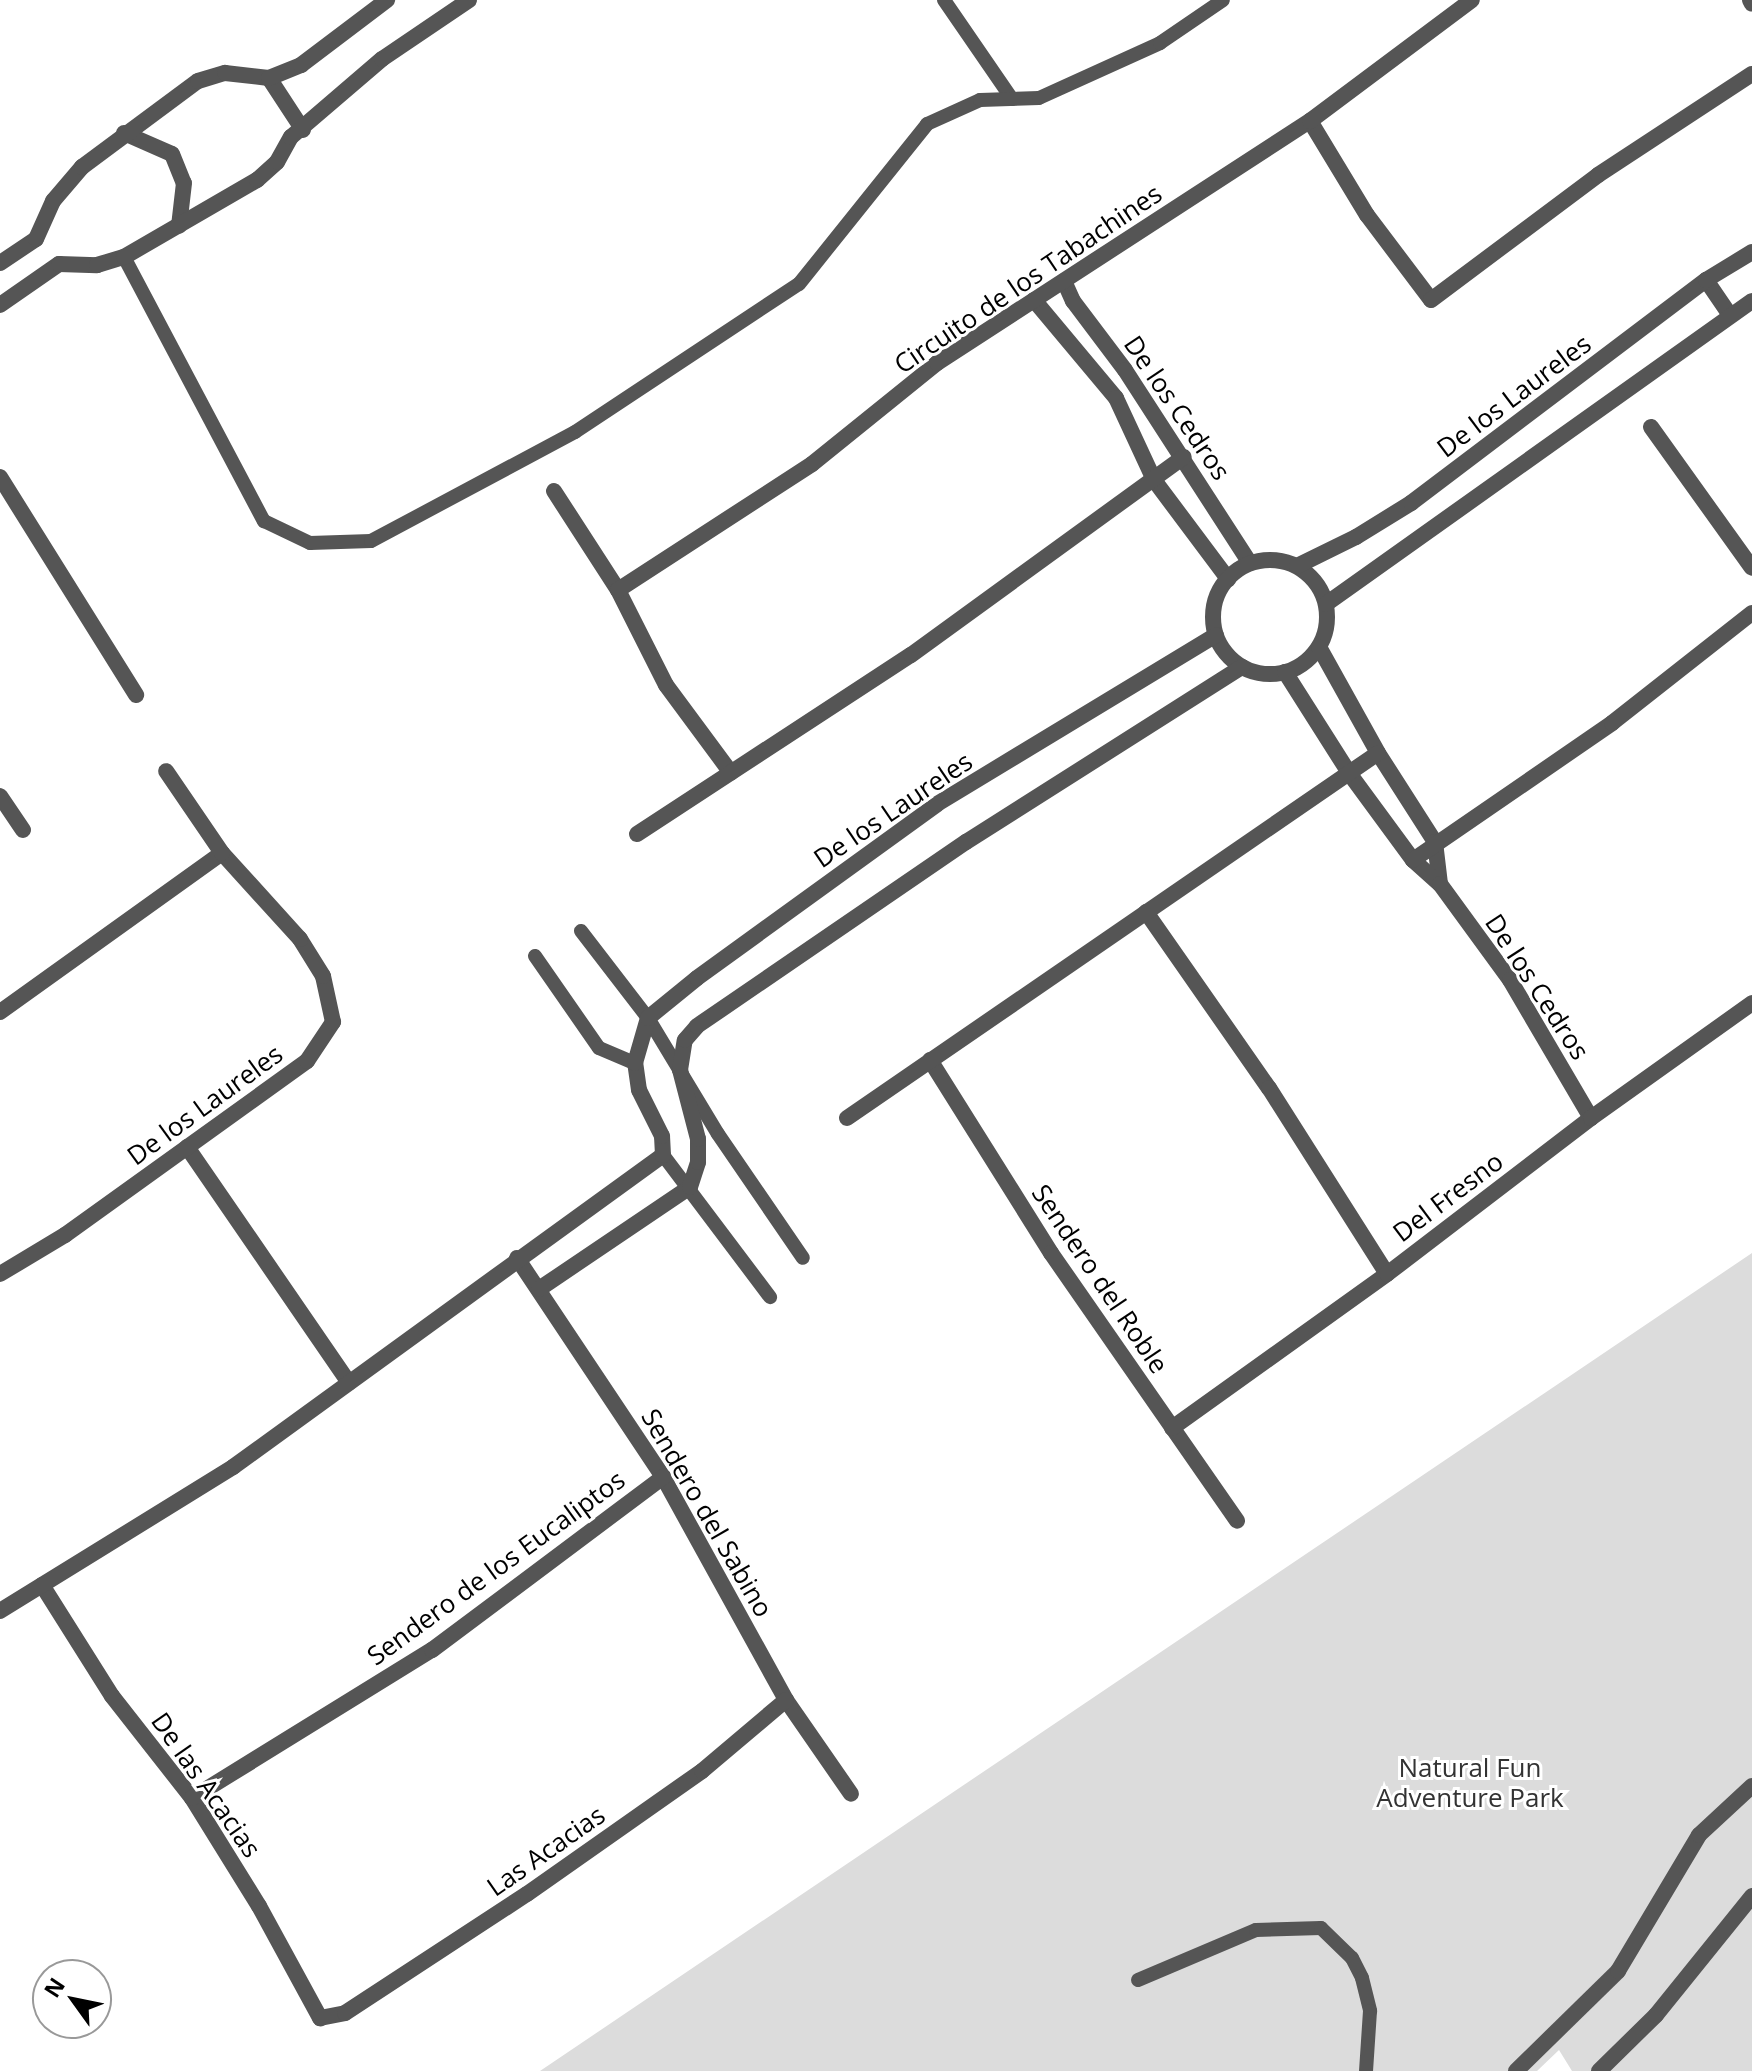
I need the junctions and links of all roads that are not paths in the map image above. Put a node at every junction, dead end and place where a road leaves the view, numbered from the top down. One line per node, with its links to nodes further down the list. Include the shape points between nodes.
1 (387, 0): 7 (street, via 301,65)
2 (469, 0): 10 (street, via 382,59)
3 (944, 0): 8 (lane)
4 (1223, 0): 8 (lane, via 1160,43 1039,98)
5 (1472, 0): 9 (street, Circuito de los Tabachines)
6 (1752, 74): 9 (street, via 1598,175 1431,300 1367,215)
7 (269, 78): 10 (street); 11 (street, via 225,73 198,81)
8 (1012, 99): 14 (lane, via 980,100 927,124 799,284 575,432 371,541 310,543 264,521)
9 (1310, 121): 17 (street, Circuito de los Tabachines)
10 (303, 130): 12 (street, via 291,137 277,162 257,180)
11 (124, 133): 12 (street, via 172,154 184,183); 15 (street, via 82,167 53,201 36,239)
12 (179, 226): 14 (street)
13 (1752, 252): 16 (street, De los Laureles)
14 (124, 257): 20 (street, via 97,265 59,264)
15 (0, 263)
16 (1706, 280): 21 (street); 28 (street, De los Laureles, via 1411,503)
17 (1064, 281): 18 (street, Circuito de los Tabachines); 23 (street, De los Cedros)
18 (1034, 300): 25 (street, De los Cedros, via 1116,398); 31 (street, Circuito de los Tabachines, via 937,363 812,464)
19 (1752, 301): 21 (street)
20 (0, 305)
21 (1730, 315): 32 (street)
22 (1651, 427): 29 (street)
23 (1184, 457): 25 (street); 27 (street, De los Cedros)
24 (0, 477): 38 (street)
25 (1154, 480): 30 (street, De los Cedros); 41 (street, via 911,655)
26 (554, 491): 31 (street)
27 (1250, 563): 28 (street, via 1273,559); 30 (street)
28 (1297, 566): 32 (street, via 1315,580)
29 (1752, 568)
30 (1228, 579): 34 (street, via 1216,598)
31 (618, 590): 41 (street, via 666,685)
32 (1326, 604): 35 (street, via 1327,627)
33 (1752, 613): 46 (street, via 1612,723)
34 (1216, 635): 36 (street); 55 (street, De los Laureles, via 937,804)
35 (1319, 647): 37 (street); 39 (street, De los Cedros)
36 (1242, 667): 37 (street); 58 (street, via 966,842 697,1026 685,1040)
37 (1285, 672): 42 (street, De los Cedros)
38 (136, 695)
39 (1378, 753): 42 (street); 46 (street, De los Cedros)
40 (166, 771): 47 (street, De los Laureles)
41 (731, 773): 45 (street)
42 (1349, 773): 48 (street, De los Cedros); 50 (street)
43 (0, 796): 44 (street)
44 (23, 830)
45 (637, 834)
46 (1435, 842): 48 (street); 49 (street, De los Cedros)
47 (222, 853): 54 (street); 61 (street, De los Laureles, via 300,939 323,976 333,1022 307,1061)
48 (1413, 860): 49 (street, De los Cedros)
49 (1440, 884): 60 (street, De los Cedros, via 1510,980)
50 (1146, 912): 56 (street); 67 (street, via 1269,1088)
51 (581, 931): 55 (lane)
52 (535, 956): 57 (lane, via 599,1048)
53 (1752, 1003): 60 (street, Del Fresno)
54 (0, 1012)
55 (648, 1018): 57 (street); 58 (lane)
56 (930, 1060): 59 (street); 71 (street, Sendero del Roble, via 1051,1253)
57 (635, 1063): 62 (street, via 639,1090 662,1136)
58 (680, 1070): 63 (street, via 698,1139); 65 (lane)
59 (847, 1118)
60 (1591, 1118): 67 (street, Del Fresno)
61 (187, 1147): 66 (street, De los Laureles, via 65,1235); 70 (street)
62 (663, 1155): 63 (lane); 64 (street)
63 (690, 1187): 68 (street); 69 (lane)
64 (517, 1258): 68 (street, Sendero del Sabino); 70 (street)
65 (803, 1258)
66 (0, 1274)
67 (1387, 1274): 71 (street, Del Fresno)
68 (539, 1289): 72 (street, Sendero del Sabino)
69 (770, 1297)
70 (349, 1383): 74 (street, via 233,1467)
71 (1172, 1428): 73 (street, Sendero del Roble)
72 (663, 1477): 76 (street, Sendero del Sabino); 79 (street, Sendero de los Eucaliptos, via 432,1650)
73 (1237, 1521)
74 (42, 1585): 75 (street); 79 (street, De las Acacias, via 112,1696)
75 (0, 1611)
76 (786, 1700): 78 (street, Sendero del Sabino); 82 (street, Las Acacias, via 702,1771 527,1894 345,2013)
77 (1752, 1786): 84 (street, via 1699,1835 1618,1971)
78 (851, 1794)
79 (192, 1798): 82 (street, De las Acacias)
80 (1752, 1896): 85 (street, via 1656,2015)
81 (1138, 1980): 83 (lane, via 1256,1930 1321,1928 1352,1958 1362,1978 1370,2011)
82 (320, 2018)
83 (1366, 2071)
84 (1516, 2071)
85 (1599, 2071)

